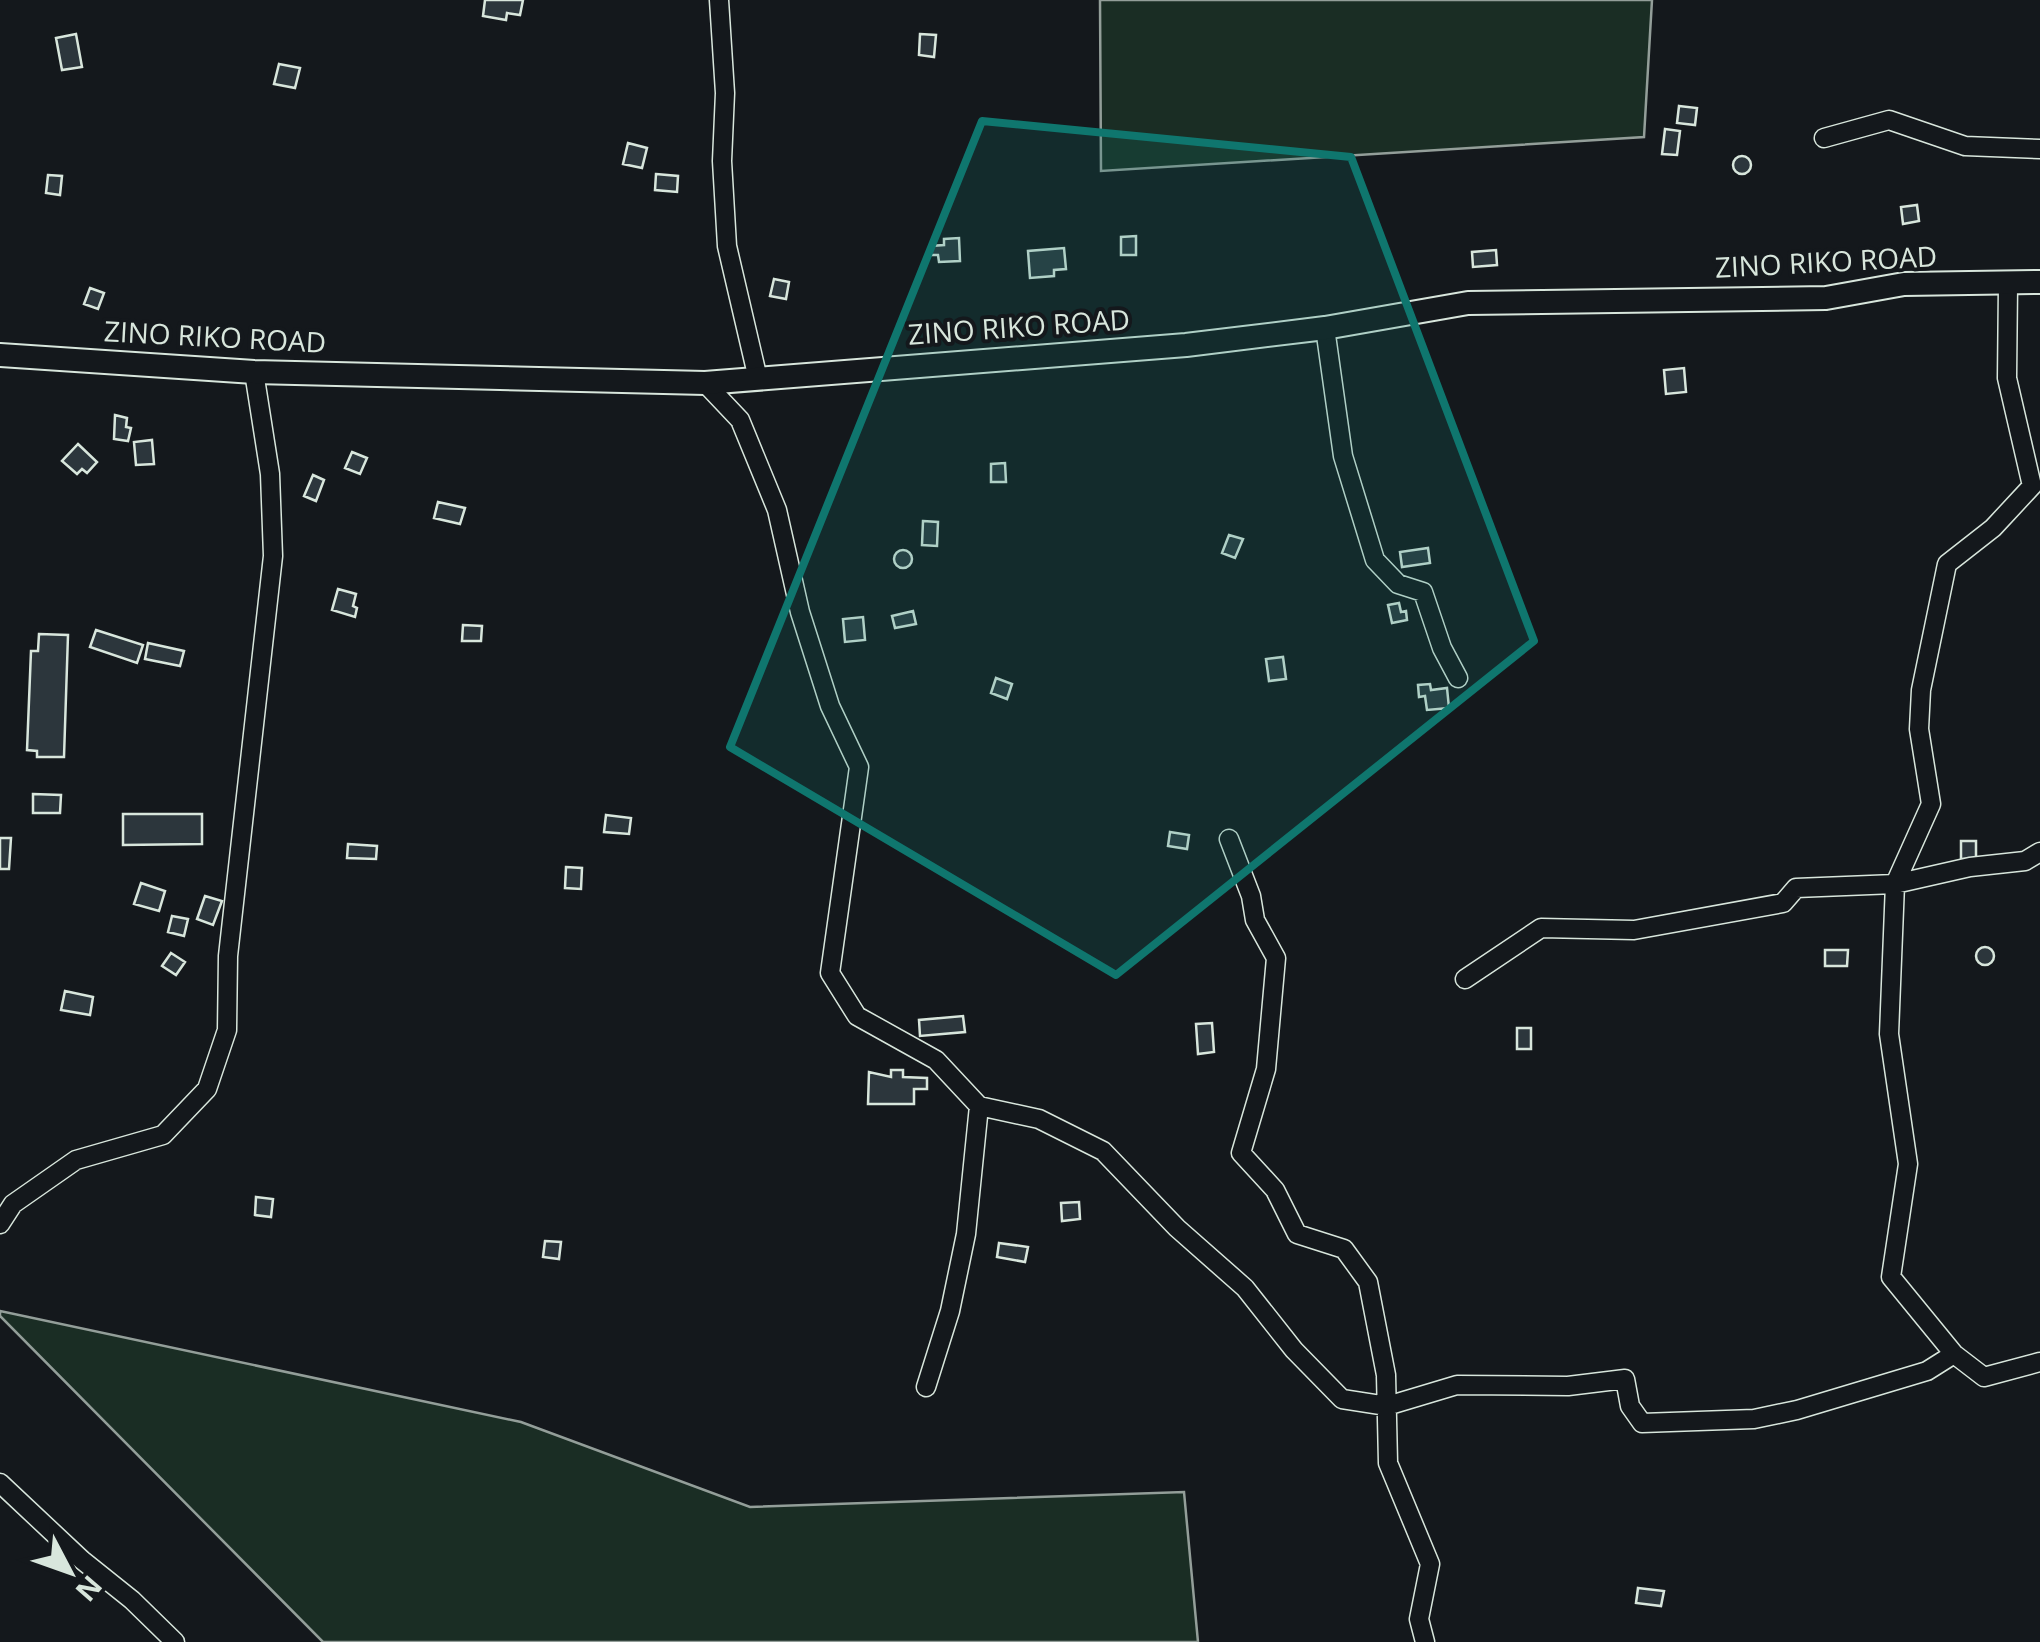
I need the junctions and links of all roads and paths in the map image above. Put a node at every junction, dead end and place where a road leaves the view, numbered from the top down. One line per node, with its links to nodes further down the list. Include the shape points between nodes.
1 (719, 0): 9 (street, via 727,246)
2 (1824, 138): 3 (street, via 1888,120 1965,146)
3 (2040, 148)
4 (2040, 282): 5 (street, ZINO RIKO ROAD)
5 (2008, 285): 6 (street, ZINO RIKO ROAD, via 1904,284 1826,298 1468,304); 14 (street, via 2006,378 2032,486 1947,564 1920,710 1930,804)
6 (1325, 328): 9 (street, ZINO RIKO ROAD); 11 (street, via 1342,456 1375,560 1398,584 1424,592)
7 (0, 354): 8 (street, ZINO RIKO ROAD)
8 (254, 372): 10 (street, ZINO RIKO ROAD); 17 (street, via 270,474 273,556 228,956 227,1030 207,1089 163,1134 76,1160 13,1204)
9 (758, 379): 10 (street, ZINO RIKO ROAD)
10 (705, 384): 16 (street, via 740,420 777,510 806,631 859,768 830,973 857,1016 936,1060)
11 (1458, 678)
12 (1229, 839): 21 (street, via 1254,920 1276,958 1266,1069 1241,1153 1275,1190 1297,1234 1344,1249 1368,1282)
13 (2040, 852): 14 (street, via 2024,861)
14 (1895, 884): 15 (street, via 1796,888 1783,904 1634,930 1541,928); 18 (street, via 1889,1034 1908,1164 1892,1277)
15 (1465, 979)
16 (979, 1106): 20 (street, via 966,1234); 21 (street, via 1039,1119 1102,1150 1245,1288 1342,1399)
17 (0, 1224)
18 (1954, 1354): 19 (street, via 1984,1377); 21 (street, via 1926,1371 1754,1419 1642,1423 1630,1406 1625,1379 1457,1385)
19 (2040, 1362)
20 (926, 1387)
21 (1386, 1406): 24 (street, via 1388,1463 1430,1564 1419,1619)
22 (0, 1483): 23 (street)
23 (175, 1642)
24 (1424, 1642)

